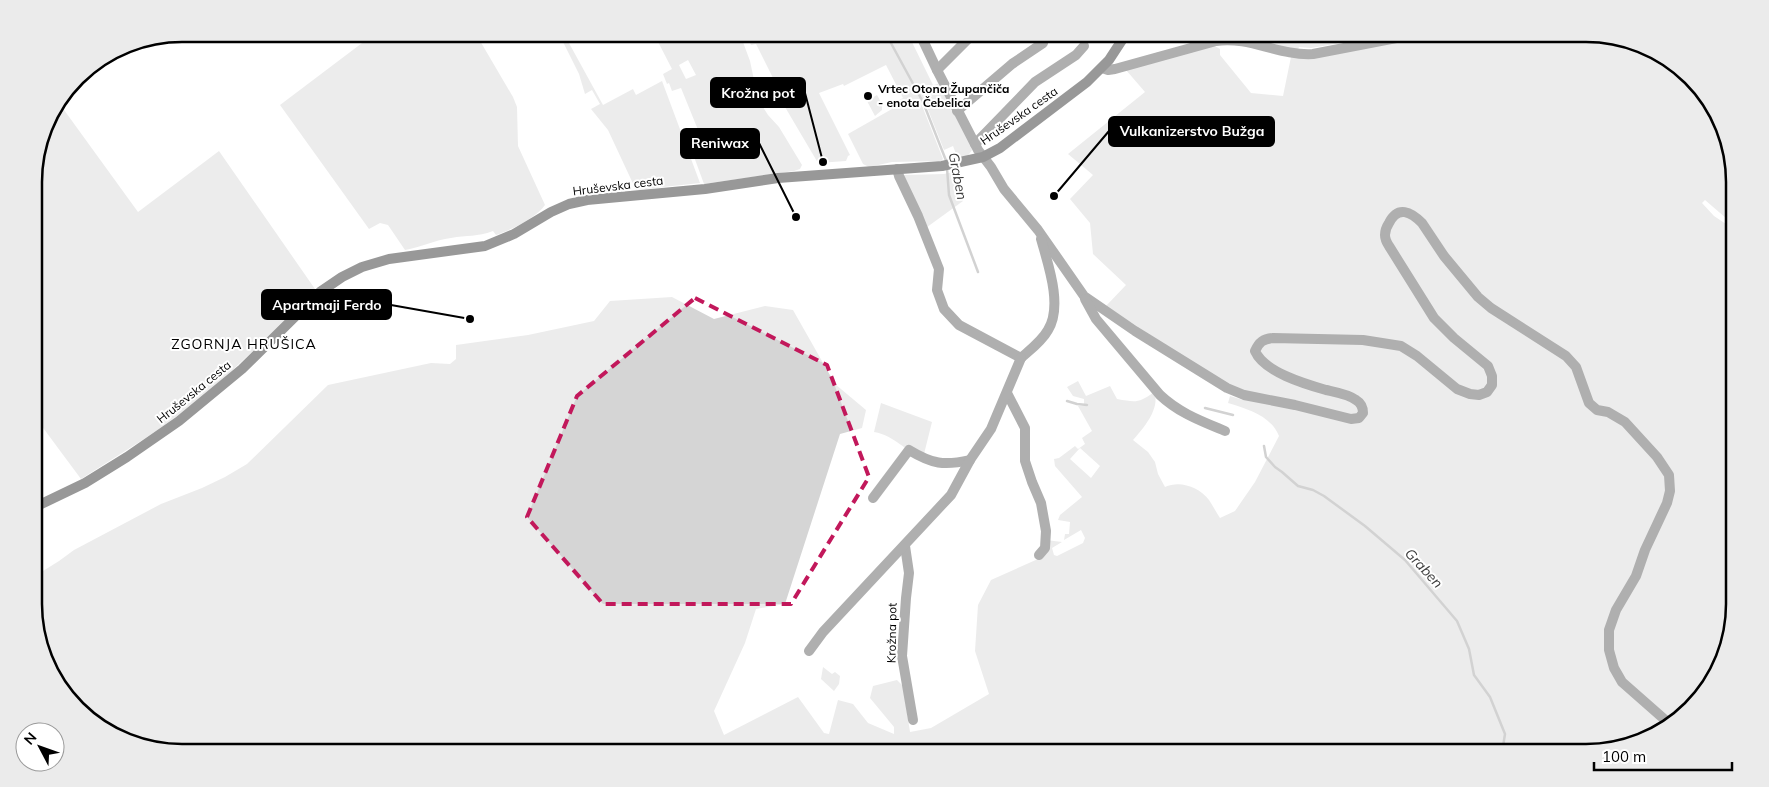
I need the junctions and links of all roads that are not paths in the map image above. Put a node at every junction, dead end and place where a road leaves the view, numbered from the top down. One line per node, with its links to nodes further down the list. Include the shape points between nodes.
1 (924, 42): 10 (street)
2 (965, 42): 10 (street)
3 (1120, 42): 9 (street, Hruševska cesta)
4 (1212, 42): 9 (street, via 1115,69)
5 (1249, 42): 6 (street, via 1302,55)
6 (1375, 42)
7 (1043, 43): 11 (street, via 1012,64)
8 (1084, 46): 12 (street, via 1076,55 1035,82)
9 (1102, 68): 13 (street, Hruševska cesta, via 1000,148)
10 (937, 70): 11 (street)
11 (957, 111): 12 (street)
12 (976, 144): 13 (street)
13 (983, 157): 14 (street, Hruševska cesta, via 946,165); 15 (street)
14 (897, 169): 17 (street, via 939,269 938,290 944,309 959,325); 22 (street, Hruševska cesta, via 778,178 698,190 588,200 569,204 514,234 484,246 407,256 362,267 320,292 248,364 179,421 85,483)
15 (1038, 230): 16 (street); 17 (street, via 1052,280 1054,313 1049,330 1034,348)
16 (1084, 296): 19 (street, via 1096,319 1171,406); 27 (street, via 1227,388 1244,395 1351,419 1357,419 1363,413 1357,400 1305,384 1263,363 1255,351 1258,344 1273,338 1363,340 1401,346 1457,389 1479,395 1487,392 1492,385 1488,366 1434,318 1389,246 1385,236 1392,217 1405,212 1414,215 1478,297 1566,356 1576,367 1589,403 1597,410 1619,417 1665,467 1670,482 1667,503 1636,576 1616,610 1609,630 1609,650 1622,682)
17 (1020, 358): 18 (street)
18 (1007, 393): 20 (street, via 991,429); 24 (street, via 1025,428 1025,461 1042,503 1046,531 1045,548)
19 (1225, 430)
20 (970, 460): 21 (street, via 941,464 925,460 909,450); 23 (street, via 951,495)
21 (873, 498)
22 (42, 503)
23 (905, 546): 25 (street); 26 (street, Krožna pot, via 909,573 902,656)
24 (1039, 556)
25 (809, 651)
26 (913, 720)
27 (1665, 720)

